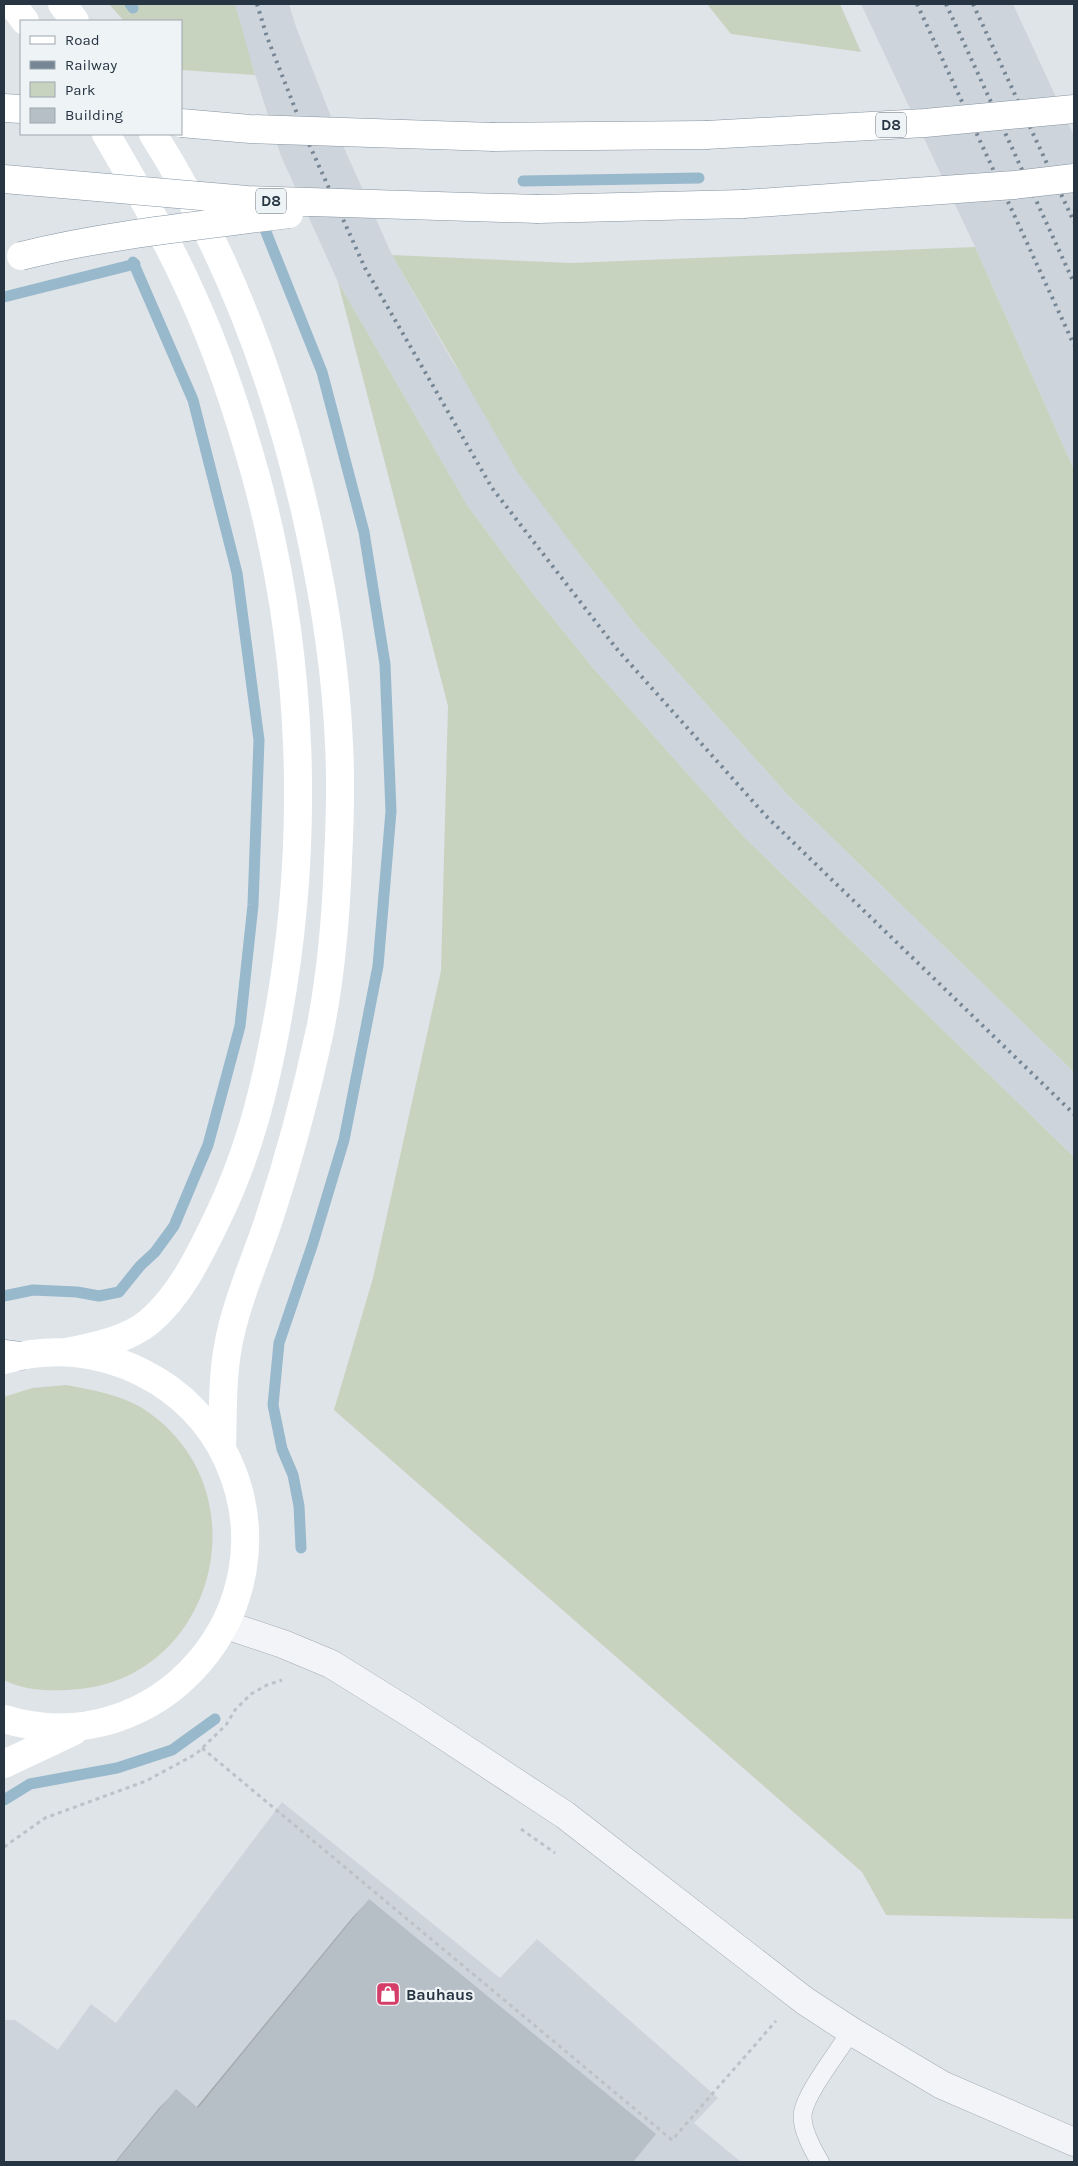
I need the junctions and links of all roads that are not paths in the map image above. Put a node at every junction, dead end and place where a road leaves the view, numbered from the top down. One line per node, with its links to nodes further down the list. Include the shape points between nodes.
1 (12, 4): 3 (main road)
2 (62, 4): 4 (main road)
3 (24, 20)
4 (74, 20)
5 (1074, 109): 6 (main road, D8, bridge, via 915,123 706,135 494,137 279,130)
6 (182, 123)
7 (107, 135): 13 (main road, via 192,294 233,398 256,475 279,575 292,665 298,759 298,848 292,930 263,1094 227,1199 187,1275 166,1306 147,1324 106,1343)
8 (154, 135): 15 (main road, via 179,176 235,291 273,392 299,480 319,575 330,643 339,742 337,892 330,968 320,1026 282,1178 236,1312 228,1346 223,1388)
9 (1074, 178): 11 (main road, D8, bridge, via 984,188 743,204 538,209)
10 (4, 180): 11 (main road, D8, bridge)
11 (364, 205): 12 (main road, bridge, via 118,236)
12 (12, 259)
13 (67, 1352): 14 (main road); 15 (main road, via 99,1356 157,1380 183,1399 205,1422)
14 (9, 1357)
15 (222, 1448): 16 (main road, via 241,1498 246,1536 244,1566)
16 (226, 1624): 18 (main road, via 210,1650 167,1693 114,1720); 20 (street, via 331,1664 413,1715 566,1815 805,2001)
17 (4, 1719): 18 (main road, via 52,1728)
18 (84, 1726): 19 (main road)
19 (4, 1764)
20 (851, 2032): 21 (street, via 942,2085); 22 (lane, via 816,2084 802,2112 808,2142)
21 (1074, 2142)
22 (820, 2162)

